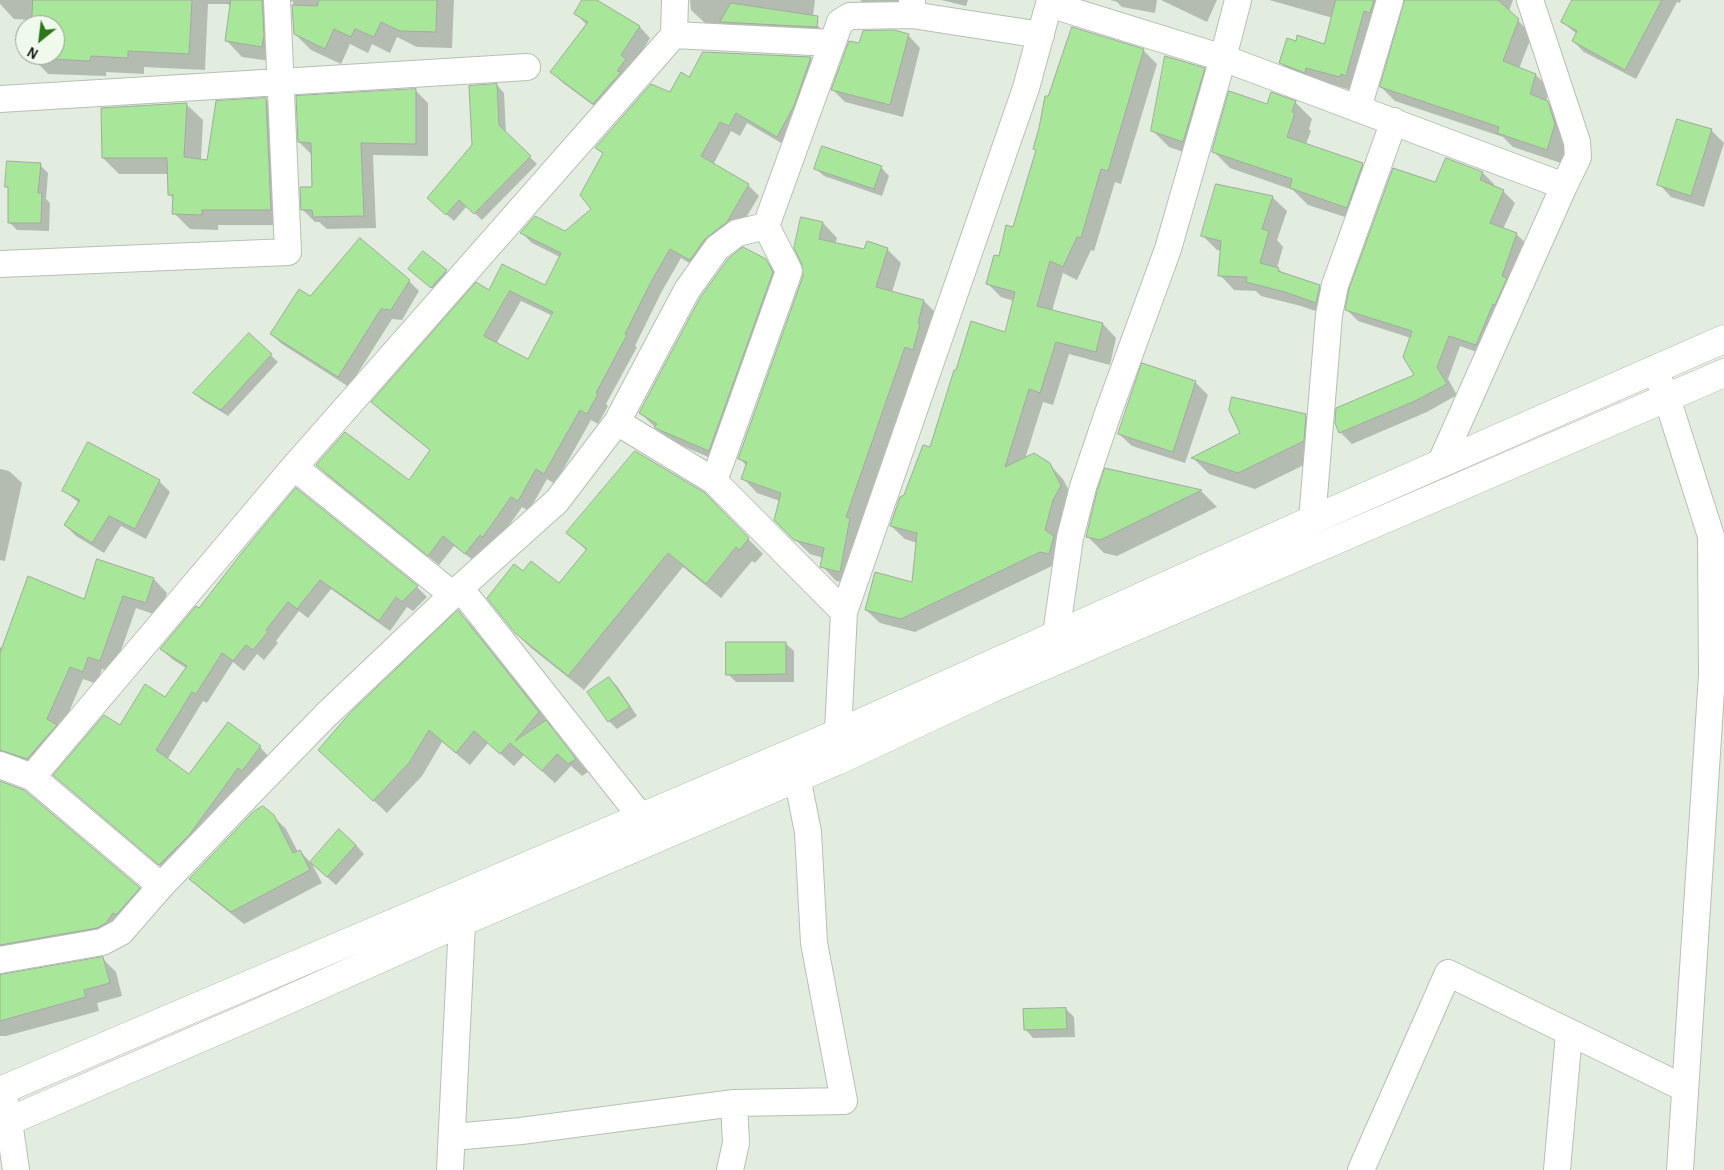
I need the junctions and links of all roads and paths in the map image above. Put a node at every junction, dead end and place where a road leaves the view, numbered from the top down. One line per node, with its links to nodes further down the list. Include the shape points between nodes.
1 (277, 0): 13 (street)
2 (675, 0): 8 (street)
3 (1238, 0): 11 (street)
4 (1390, 0): 15 (street)
5 (1530, 0): 17 (street, via 1577,142 1578,157)
6 (1050, 2): 9 (street); 11 (street)
7 (912, 7): 9 (street); 10 (street, via 850,16 840,22)
8 (674, 34): 10 (street); 26 (street)
9 (1041, 35): 30 (street, via 1026,88)
10 (832, 43): 18 (street)
11 (1223, 58): 15 (street); 31 (street, via 1168,249 1083,487 1070,538)
12 (527, 67): 13 (street)
13 (279, 81): 14 (street); 19 (street, via 288,252)
14 (0, 99)
15 (1358, 108): 16 (street)
16 (1394, 121): 17 (street); 28 (street, via 1335,285 1329,315)
17 (1564, 186): 25 (street)
18 (766, 226): 24 (street, via 737,233 716,248 687,290); 27 (street, via 789,271)
19 (0, 264)
20 (1724, 339): 21 (main road)
21 (1654, 369): 23 (street); 25 (main road)
22 (1724, 373): 23 (main road)
23 (1667, 398): 32 (street, via 1711,536); 34 (main road, via 998,686)
24 (616, 422): 27 (street); 29 (street, via 558,501)
25 (1440, 464): 28 (main road)
26 (294, 467): 29 (street); 37 (street)
27 (714, 481): 30 (street)
28 (1312, 520): 31 (main road)
29 (457, 591): 38 (street); 40 (street, via 326,715)
30 (844, 612): 33 (street)
31 (1056, 634): 33 (main road)
32 (1718, 673): 39 (street)
33 (838, 733): 34 (street); 36 (main road)
34 (837, 761): 36 (main road)
35 (0, 765): 37 (street)
36 (793, 765): 38 (main road); 41 (main road); 46 (street, via 808,832 814,943 844,1101)
37 (32, 777): 40 (street)
38 (642, 818): 45 (main road)
39 (1714, 824): 44 (street)
40 (161, 886): 42 (street, via 120,932 102,942)
41 (462, 922): 47 (main road); 48 (street)
42 (0, 960)
43 (1569, 1033): 44 (street); 52 (street, via 1448,973); 53 (street)
44 (1684, 1088): 54 (street)
45 (1, 1090): 47 (street)
46 (734, 1103): 48 (street); 51 (street, via 736,1143)
47 (5, 1123): 49 (street)
48 (452, 1137): 50 (street)
49 (16, 1170)
50 (450, 1170)
51 (730, 1170)
52 (1361, 1170)
53 (1557, 1170)
54 (1680, 1170)

